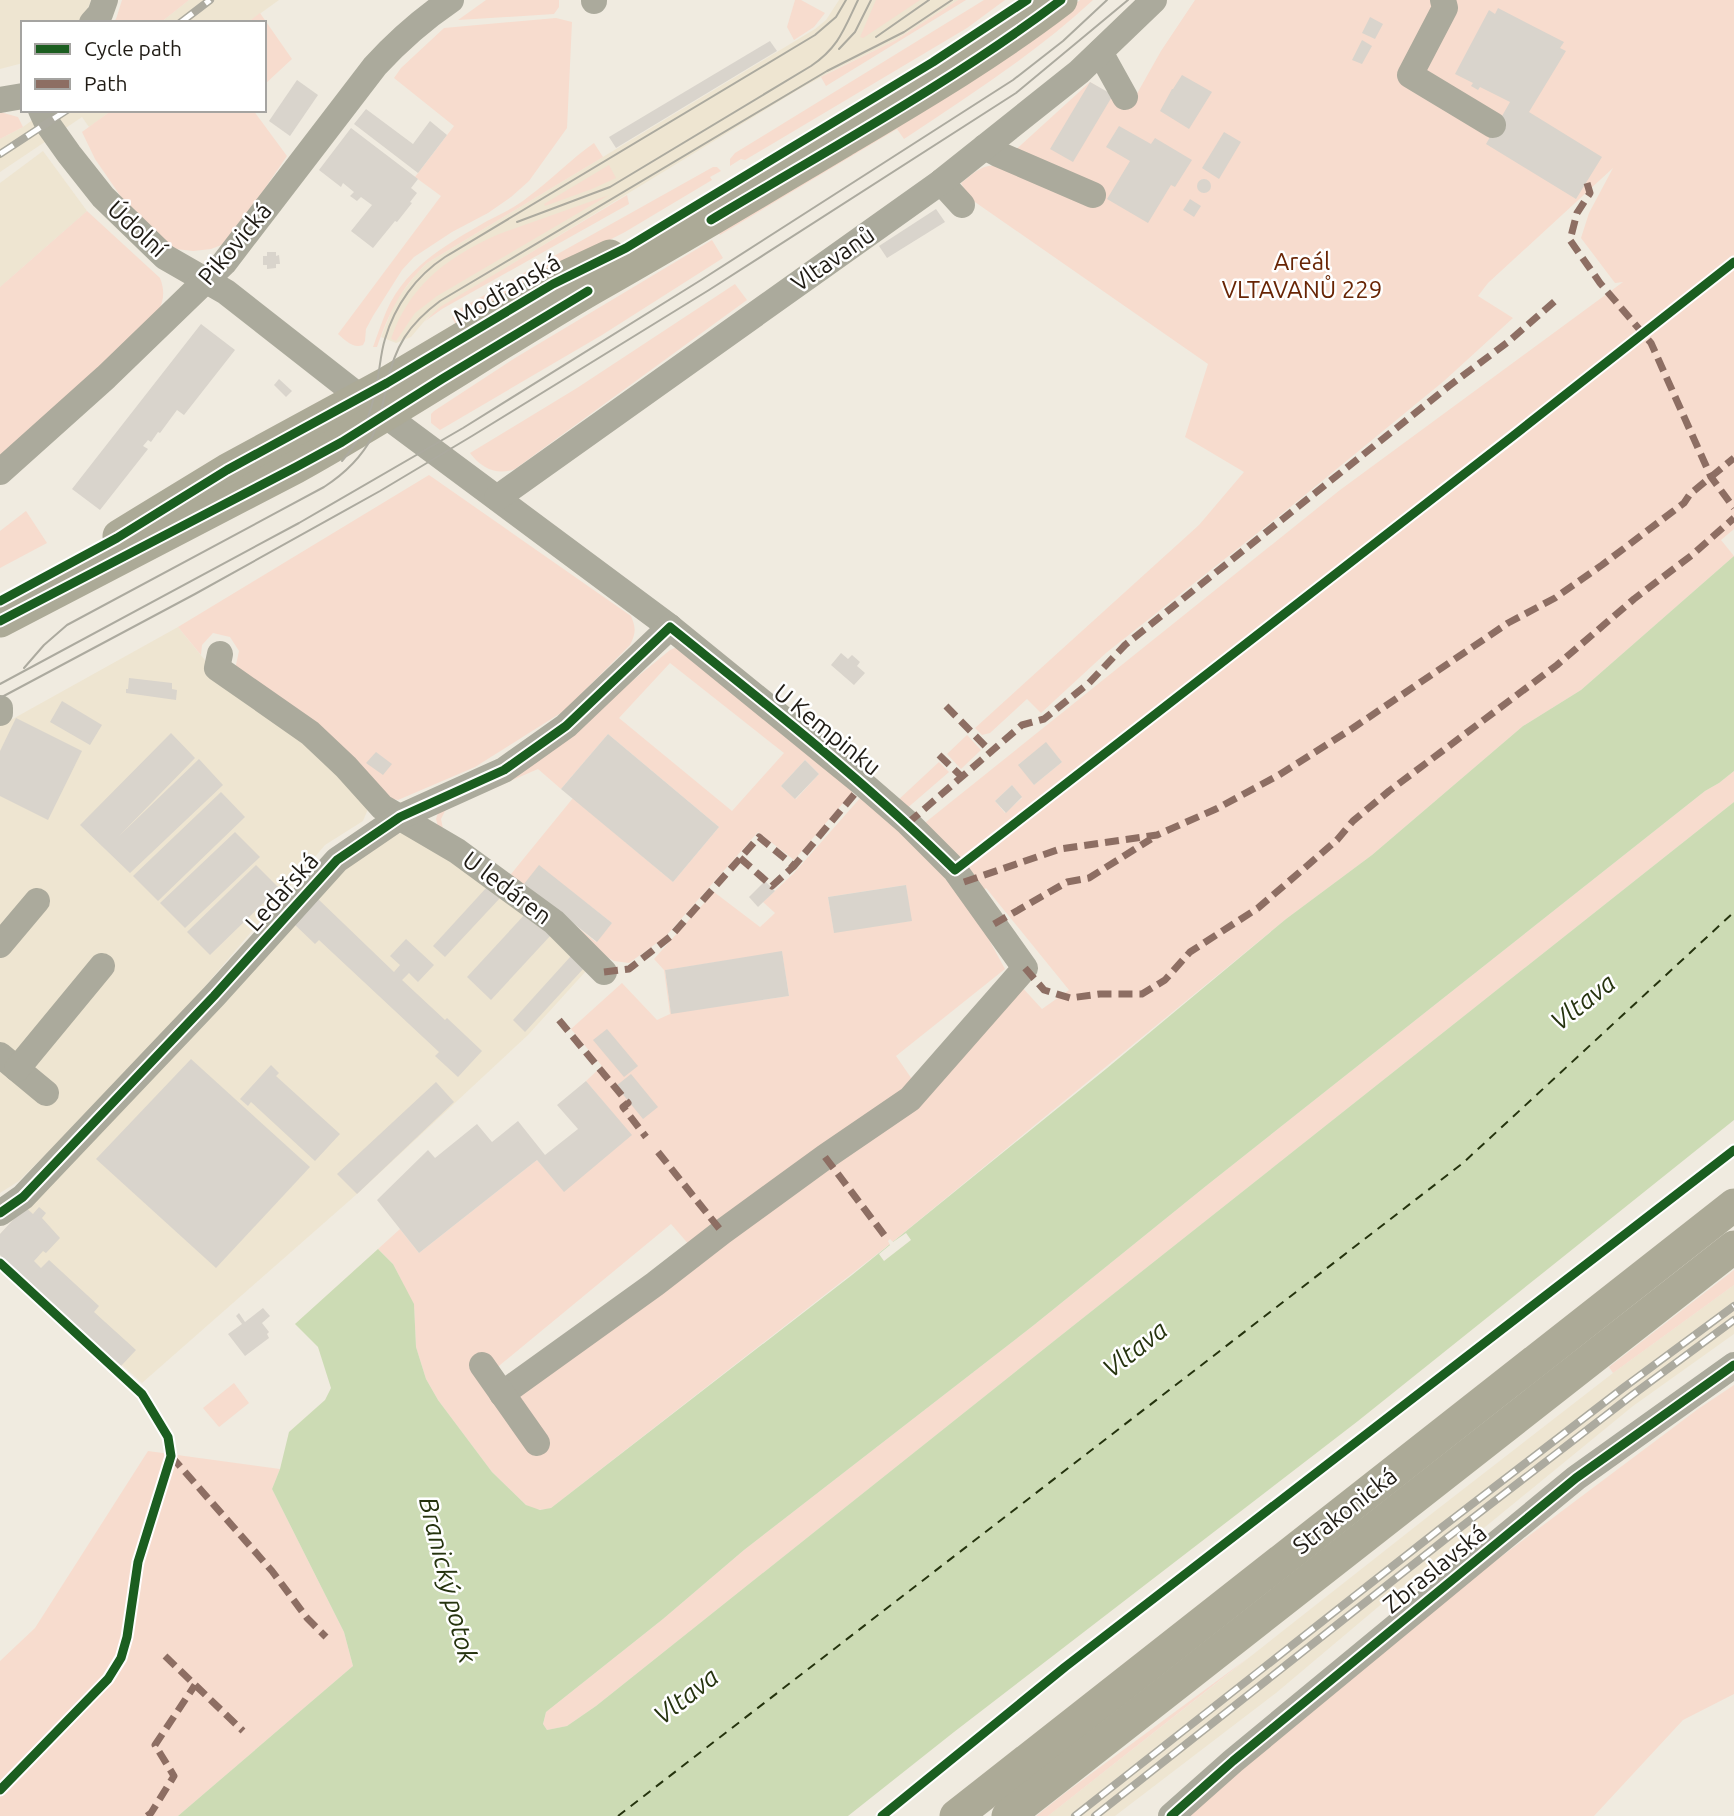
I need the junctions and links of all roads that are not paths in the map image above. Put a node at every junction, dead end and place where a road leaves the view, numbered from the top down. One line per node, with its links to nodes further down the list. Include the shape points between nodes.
1 (105, 0): 7 (street)
2 (451, 0): 18 (street, Pikovická, via 375,66)
3 (1027, 0): 19 (main road, Modřanská, via 626,248 553,284 435,355)
4 (1061, 0): 19 (main road, Modřanská, via 946,79 711,220)
5 (1154, 0): 8 (street, Vltavanů)
6 (1444, 0): 13 (street, via 1446,8 1410,75)
7 (94, 21)
8 (1100, 52): 10 (street); 14 (street, Vltavanů)
9 (21, 96): 11 (street)
10 (1125, 97)
11 (0, 100)
12 (42, 112): 18 (street, Údolní, via 103,197 165,257)
13 (1493, 125)
14 (985, 146): 15 (street, Vltavanů); 16 (street)
15 (941, 182): 17 (street); 21 (street, Vltavanů)
16 (1093, 195)
17 (962, 205)
18 (207, 280): 19 (street, Údolní); 20 (street, Pikovická)
19 (373, 406): 21 (street, U Kempinku); 22 (main road, Modřanská, via 227,470 117,538); 23 (main road, Modřanská, via 342,442)
20 (0, 472)
21 (496, 498): 24 (street, U Kempinku)
22 (0, 601)
23 (0, 621)
24 (670, 626): 26 (street, Ledařská, via 566,726 504,770); 38 (street, U Kempinku, via 908,823 959,876 1026,968 910,1100)
25 (220, 654): 26 (street, U ledáren, via 217,668 310,733 382,807)
26 (400, 817): 30 (street, U ledáren, via 457,850 554,922); 34 (street, Ledařská, via 337,860 23,1197)
27 (37, 901): 28 (street)
28 (0, 945)
29 (102, 967): 31 (street)
30 (604, 972)
31 (9, 1062): 32 (street)
32 (46, 1093)
33 (1734, 1205): 40 (main road, Strakonická)
34 (0, 1213)
35 (1734, 1247): 41 (main road, Strakonická)
36 (482, 1365): 38 (street)
37 (1734, 1365): 42 (street, Zbraslavská, via 1576,1478)
38 (502, 1394): 39 (street)
39 (537, 1443)
40 (957, 1816)
41 (1008, 1816)
42 (1171, 1816)

